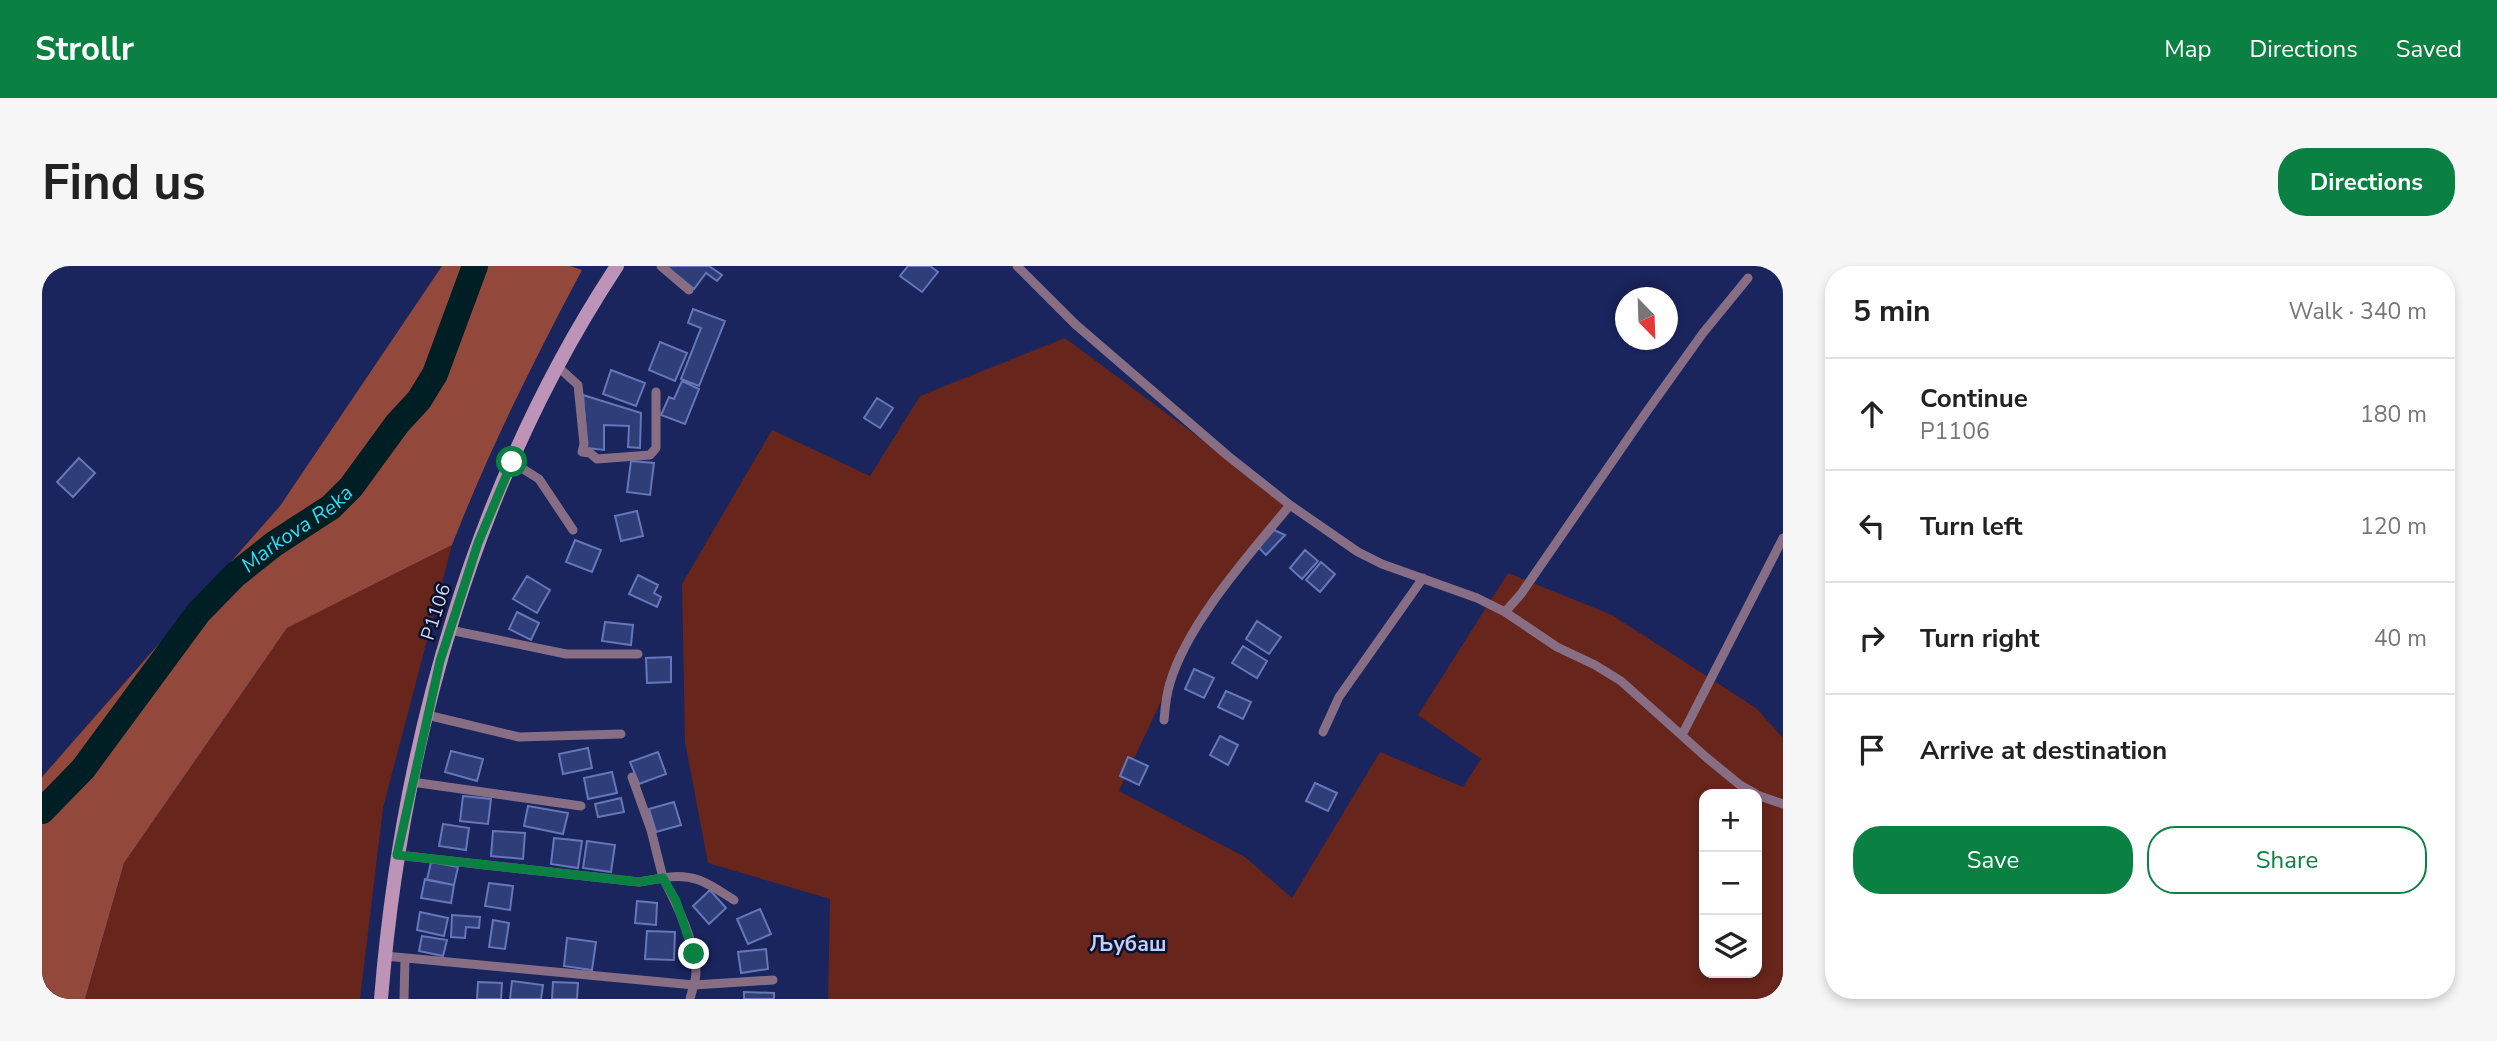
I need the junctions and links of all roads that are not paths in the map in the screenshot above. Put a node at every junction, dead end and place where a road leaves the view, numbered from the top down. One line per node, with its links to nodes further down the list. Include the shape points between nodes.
1 (617, 266): 6 (main road, P1106)
2 (661, 266): 5 (lane)
3 (1017, 266): 9 (lane, via 1094,340)
4 (1748, 278): 13 (lane, via 1703,333)
5 (689, 290)
6 (556, 365): 7 (lane, via 578,385 582,452 597,459 650,455 656,448); 8 (main road, P1106)
7 (656, 392)
8 (512, 462): 10 (lane, via 539,479); 14 (main road, P1106, via 478,543)
9 (1290, 505): 12 (lane, via 1358,552); 17 (lane, via 1230,578 1185,646 1169,684)
10 (573, 530)
11 (1783, 538): 20 (lane)
12 (1423, 578): 13 (lane); 18 (lane, via 1339,697)
13 (1505, 612): 20 (lane, via 1621,681)
14 (450, 630): 15 (lane, via 566,654); 16 (main road, P1106)
15 (638, 654)
16 (427, 715): 19 (lane, via 519,737); 22 (main road, P1106)
17 (1164, 720)
18 (1323, 732)
19 (621, 734)
20 (1682, 735): 23 (lane)
21 (632, 777): 28 (lane)
22 (412, 782): 26 (lane); 27 (main road, P1106)
23 (1747, 789)
24 (1762, 796): 25 (lane)
25 (1783, 804)
26 (581, 806)
27 (397, 855): 28 (lane, via 639,882); 30 (main road, P1106)
28 (663, 878): 29 (lane, via 678,875 704,881); 33 (lane, via 694,954)
29 (734, 900)
30 (385, 956): 31 (lane); 34 (main road, P1106)
31 (405, 958): 33 (lane); 35 (lane)
32 (774, 980): 33 (lane)
33 (694, 985): 36 (lane)
34 (381, 999)
35 (404, 999)
36 (690, 999)

